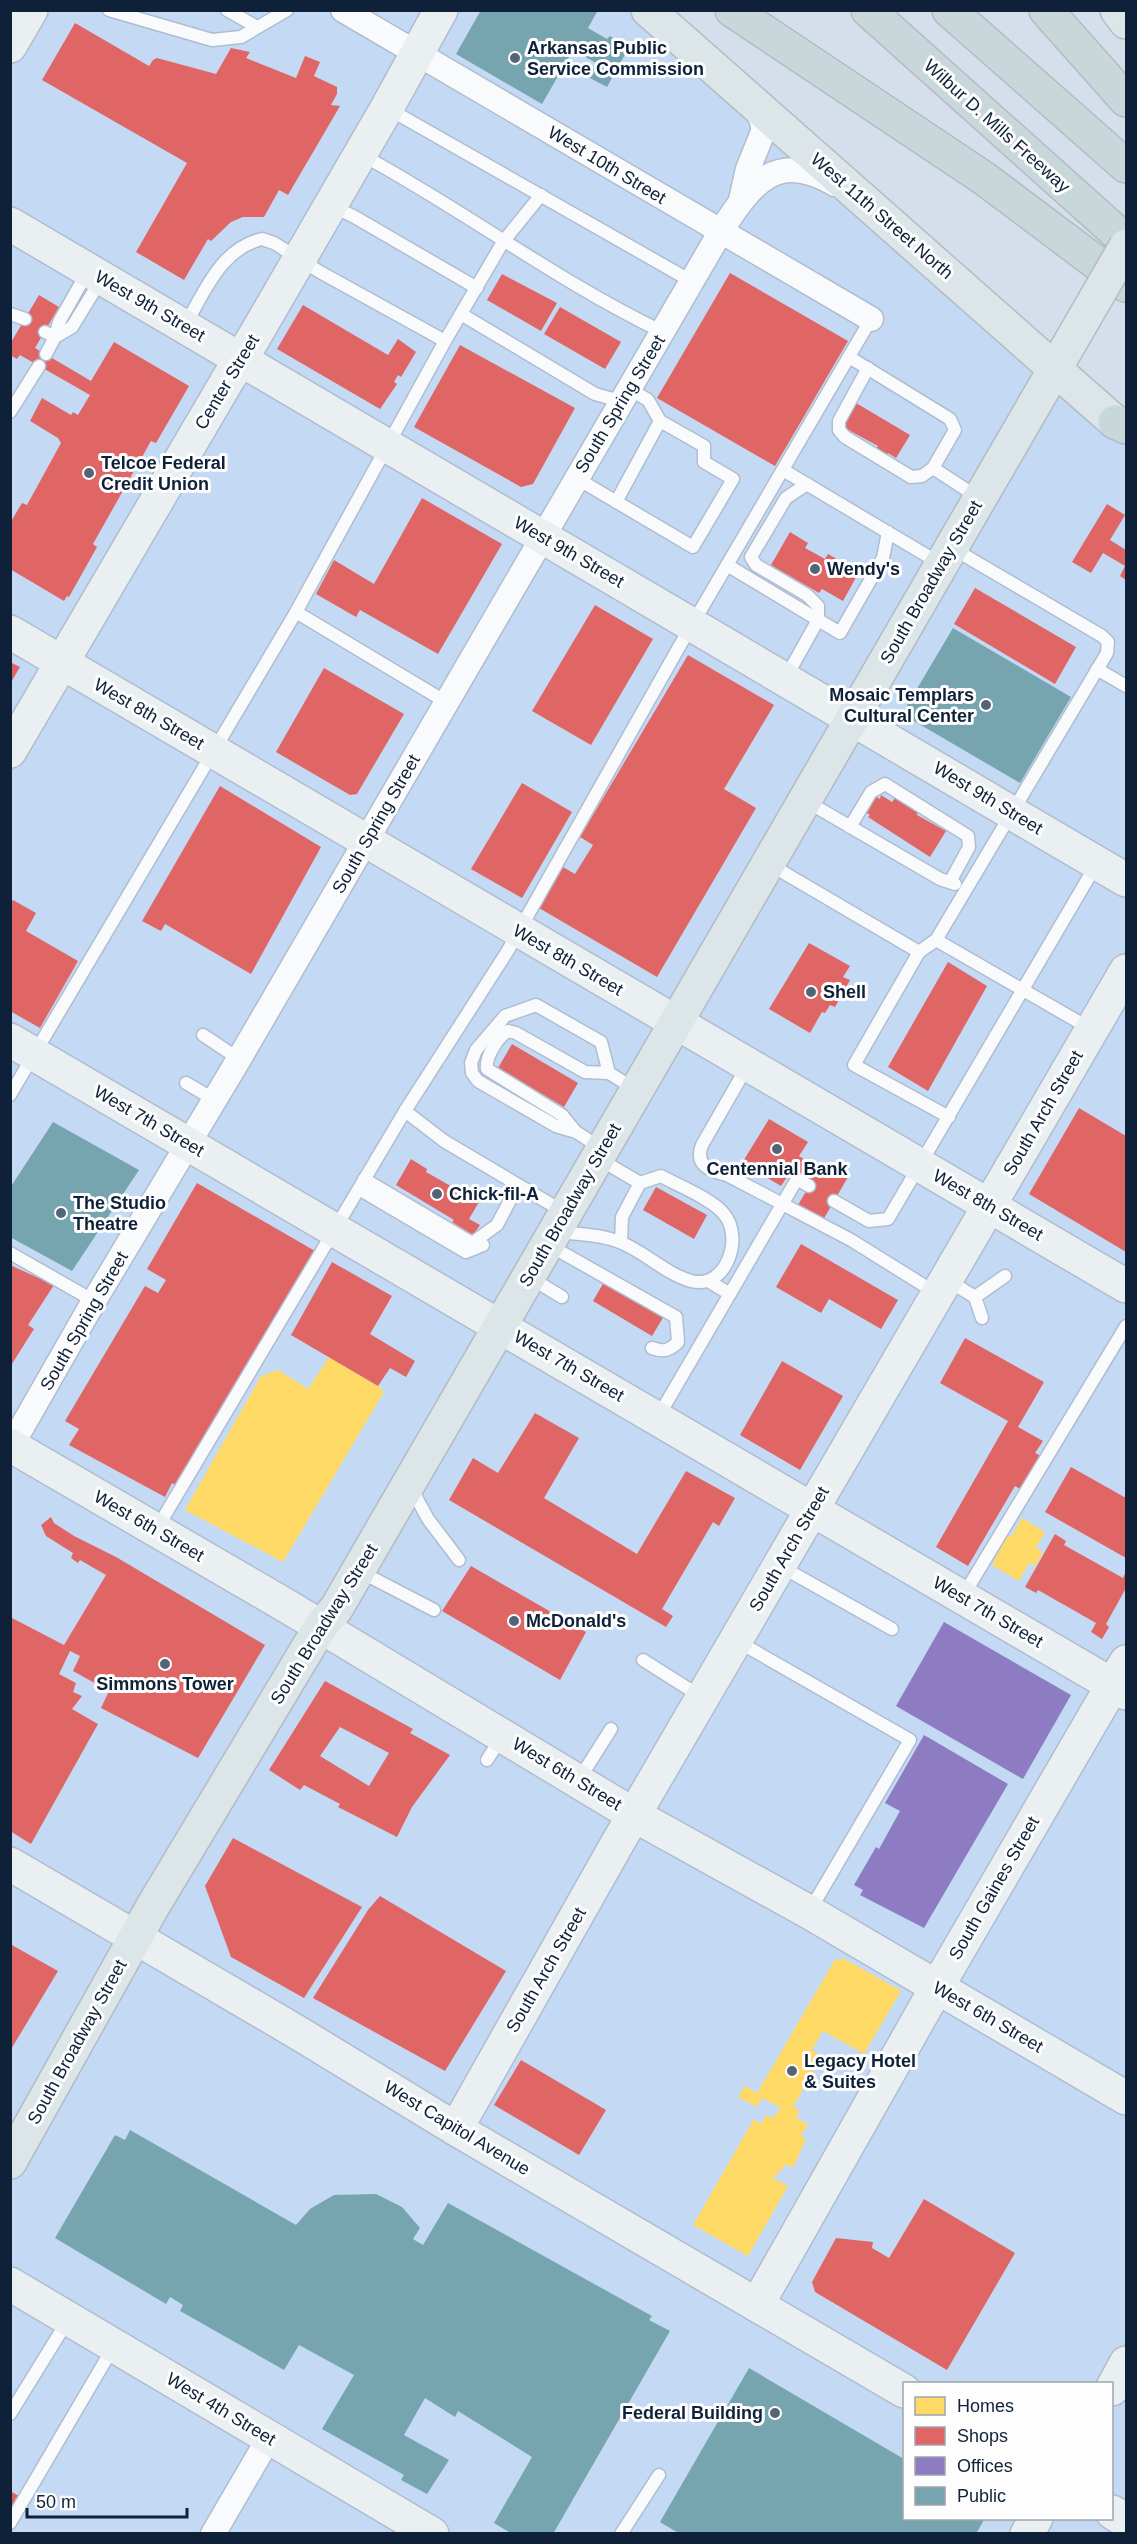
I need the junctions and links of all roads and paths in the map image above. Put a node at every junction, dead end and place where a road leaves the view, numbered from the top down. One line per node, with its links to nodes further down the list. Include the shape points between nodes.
1 (31, 10): 13 (street)
2 (109, 10): 12 (lane, via 212,40 241,37)
3 (227, 10): 12 (lane)
4 (287, 10): 12 (lane)
5 (343, 10): 14 (street, West 10th Street)
6 (441, 10): 14 (street, Center Street)
7 (648, 10): 16 (main road, West 11th Street North)
8 (732, 10): 32 (highway, via 985,179)
9 (868, 10): 26 (highway, Wilbur D. Mills Freeway)
10 (949, 10): 19 (highway)
11 (1046, 10): 15 (highway)
12 (257, 27)
13 (10, 46)
14 (417, 54): 17 (street, Center Street); 25 (street, West 10th Street)
15 (1126, 100)
16 (754, 104): 21 (street, South Spring Street, via 764,123 763,132); 22 (main road, West 11th Street North)
17 (387, 108): 18 (street, Center Street); 20 (lane)
18 (360, 154): 23 (street, Center Street); 27 (lane)
19 (1126, 166)
20 (541, 195): 27 (lane); 31 (lane)
21 (741, 200): 22 (street, South Spring Street, via 773,173 798,170 817,174); 25 (street, South Spring Street)
22 (866, 202): 46 (main road, West 11th Street North)
23 (330, 205): 29 (street, Center Street); 33 (lane)
24 (10, 224): 30 (street, West 9th Street)
25 (721, 231): 31 (street, South Spring Street); 37 (street, West 10th Street)
26 (1126, 241)
27 (504, 242): 33 (lane); 39 (lane)
28 (1126, 246): 46 (main road, South Broadway Street, bridge)
29 (299, 259): 38 (lane, via 262,239 241,248 222,264); 40 (lane); 43 (street, Center Street)
30 (96, 274): 38 (street, West 9th Street); 41 (lane, via 50,335)
31 (691, 281): 39 (street, South Spring Street)
32 (1126, 285)
33 (477, 288): 35 (lane)
34 (10, 314): 36 (lane)
35 (461, 314): 40 (lane); 48 (lane, via 595,394)
36 (25, 319)
37 (871, 320): 42 (lane)
38 (185, 327): 43 (street, West 9th Street)
39 (663, 332): 48 (street, South Spring Street)
40 (445, 341): 52 (lane)
41 (46, 354)
42 (849, 357): 45 (lane); 54 (lane)
43 (240, 359): 52 (street, West 9th Street); 67 (street, Center Street)
44 (39, 366): 47 (lane)
45 (868, 368): 53 (lane, via 954,422 954,430); 53 (lane, via 839,421 839,430 911,477 922,476)
46 (1055, 369): 51 (main road, West 11th Street North); 57 (main road, South Broadway Street)
47 (15, 394): 49 (lane)
48 (624, 395): 50 (lane, via 648,400); 55 (street, South Spring Street)
49 (10, 412)
50 (660, 421): 58 (lane); 58 (lane, via 704,446 704,462 733,479 693,547)
51 (1123, 426)
52 (388, 446): 60 (street, West 9th Street); 63 (lane)
53 (933, 468): 57 (lane)
54 (783, 470): 56 (lane); 62 (lane)
55 (576, 478): 58 (lane); 60 (street, South Spring Street)
56 (807, 484): 59 (lane); 64 (lane, via 786,498 752,557 756,565 813,600 818,606)
57 (980, 499): 61 (main road, South Broadway Street)
58 (616, 502)
59 (888, 532): 61 (lane); 64 (lane, via 883,558 840,633)
60 (543, 537): 65 (street, West 9th Street); 71 (street, South Spring Street)
61 (947, 556): 68 (lane, via 1102,636 1108,642 1107,653); 72 (main road, South Broadway Street)
62 (727, 565): 64 (lane); 65 (lane)
63 (296, 612): 71 (lane); 74 (lane)
64 (819, 620): 69 (lane)
65 (692, 624): 69 (street, West 9th Street); 84 (lane)
66 (10, 632): 67 (street, West 8th Street)
67 (62, 662): 73 (street, Center Street); 74 (street, West 8th Street)
68 (1097, 669): 70 (lane); 76 (lane)
69 (785, 679): 72 (street, West 9th Street)
70 (1126, 686)
71 (446, 702): 78 (street, South Spring Street)
72 (852, 718): 75 (main road, South Broadway Street); 76 (street, West 9th Street)
73 (10, 751)
74 (214, 751): 78 (street, West 8th Street); 92 (lane, via 66,1012)
75 (805, 800): 77 (lane); 79 (main road, South Broadway Street)
76 (1011, 812): 80 (street, West 9th Street); 83 (lane)
77 (850, 827): 82 (lane); 82 (lane, via 871,792 885,784 968,836 969,847)
78 (365, 842): 84 (street, West 8th Street); 93 (street, South Spring Street)
79 (768, 863): 86 (lane); 89 (main road, South Broadway Street)
80 (1097, 863): 81 (street, West 9th Street); 88 (lane)
81 (1126, 880)
82 (950, 882): 83 (lane)
83 (965, 890): 85 (lane)
84 (518, 931): 89 (street, West 8th Street); 99 (lane)
85 (936, 940): 86 (lane); 88 (lane)
86 (919, 952): 100 (lane, via 854,1065)
87 (1126, 971): 90 (street, South Arch Street)
88 (1023, 990): 90 (lane); 100 (lane)
89 (675, 1023): 94 (street, West 8th Street); 95 (main road, South Broadway Street)
90 (1092, 1029): 110 (street, South Arch Street)
91 (203, 1035): 93 (lane)
92 (23, 1048): 97 (lane); 101 (street, West 7th Street)
93 (239, 1059): 98 (street, South Spring Street)
94 (748, 1065): 103 (street, West 8th Street); 109 (lane, via 702,1144 699,1158 713,1172)
95 (623, 1082): 102 (main road, South Broadway Street); 102 (lane, via 585,1072 508,1031 498,1040 486,1063 487,1069 562,1115); 102 (lane, via 602,1042 536,1005 505,1016 476,1050 471,1063 478,1081)
96 (186, 1083): 98 (lane)
97 (10, 1095)
98 (214, 1100): 101 (street, South Spring Street)
99 (405, 1111): 105 (lane); 106 (lane, via 444,1141)
100 (949, 1117): 103 (lane)
101 (189, 1144): 112 (street, West 7th Street); 125 (street, South Spring Street)
102 (592, 1146): 104 (lane); 111 (main road, South Broadway Street)
103 (921, 1166): 108 (lane, via 888,1219 869,1221); 110 (street, West 8th Street)
104 (640, 1183): 113 (lane, via 622,1217); 119 (lane, via 661,1176 724,1214 734,1235 733,1247 720,1273)
105 (362, 1184): 106 (lane, via 466,1252 488,1243); 112 (lane)
106 (518, 1185): 111 (lane)
107 (809, 1186): 109 (lane, via 797,1179)
108 (834, 1201)
109 (783, 1203): 121 (lane); 122 (lane)
110 (989, 1206): 120 (street, West 8th Street); 121 (street, South Arch Street)
111 (556, 1229): 113 (lane); 115 (main road, South Broadway Street); 130 (lane, via 676,1317 678,1342)
112 (335, 1230): 127 (street, West 7th Street); 136 (lane)
113 (621, 1242): 119 (lane, via 690,1281)
114 (10, 1253): 118 (lane)
115 (528, 1276): 123 (lane); 127 (main road, South Broadway Street)
116 (1005, 1276): 124 (lane)
117 (38, 1278): 118 (lane)
118 (57, 1280): 125 (lane)
119 (710, 1282): 122 (lane)
120 (1126, 1286)
121 (942, 1287): 124 (lane); 135 (street, South Arch Street)
122 (730, 1294): 131 (lane)
123 (562, 1296)
124 (975, 1297): 126 (lane)
125 (94, 1300): 133 (street, South Spring Street)
126 (982, 1318)
127 (499, 1326): 132 (street, West 7th Street); 134 (main road, South Broadway Street)
128 (1126, 1326): 140 (lane)
129 (652, 1348): 130 (lane, via 663,1352)
130 (672, 1348): 131 (lane)
131 (691, 1360): 132 (lane)
132 (657, 1418): 135 (street, West 7th Street)
133 (11, 1446): 136 (street, West 6th Street)
134 (408, 1483): 137 (lane, via 428,1519); 139 (main road, South Broadway Street)
135 (812, 1509): 138 (street, South Arch Street); 140 (street, West 7th Street)
136 (156, 1530): 142 (street, West 6th Street)
137 (459, 1560)
138 (779, 1566): 143 (lane); 144 (street, South Arch Street)
139 (358, 1571): 141 (lane); 142 (main road, South Broadway Street)
140 (962, 1597): 146 (street, West 7th Street)
141 (434, 1610)
142 (321, 1626): 149 (street, West 6th Street, via 495,1748); 153 (main road, South Broadway Street)
143 (892, 1629)
144 (736, 1640): 147 (street, South Arch Street); 152 (lane, via 910,1740)
145 (643, 1660): 147 (lane)
146 (1122, 1680): 154 (street, South Gaines Street)
147 (702, 1698): 150 (street, South Arch Street)
148 (611, 1729): 149 (lane)
149 (579, 1781): 150 (street, West 6th Street)
150 (634, 1815): 152 (street, West 6th Street); 156 (street, South Arch Street)
151 (10, 1864): 153 (street, West Capitol Avenue)
152 (809, 1912): 154 (street, West 6th Street)
153 (136, 1937): 156 (street, West Capitol Avenue); 157 (main road, South Broadway Street)
154 (937, 1987): 155 (street, West 6th Street); 159 (street, South Gaines Street)
155 (1126, 2098)
156 (456, 2129): 159 (street, West Capitol Avenue)
157 (10, 2162)
158 (12, 2290): 160 (street, West 4th Street)
159 (757, 2305): 164 (street, West Capitol Avenue)
160 (68, 2319): 161 (street, West 4th Street); 165 (lane)
161 (114, 2346): 166 (street, West 4th Street); 171 (lane)
162 (1126, 2363): 163 (street)
163 (1113, 2387)
164 (903, 2390)
165 (10, 2414)
166 (269, 2438): 172 (street, West 4th Street); 173 (street)
167 (658, 2475): 174 (lane)
168 (1113, 2513): 170 (street)
169 (1035, 2520): 175 (street)
170 (1126, 2521)
171 (10, 2523)
172 (421, 2531)
173 (213, 2534)
174 (621, 2534)
175 (1027, 2534)

